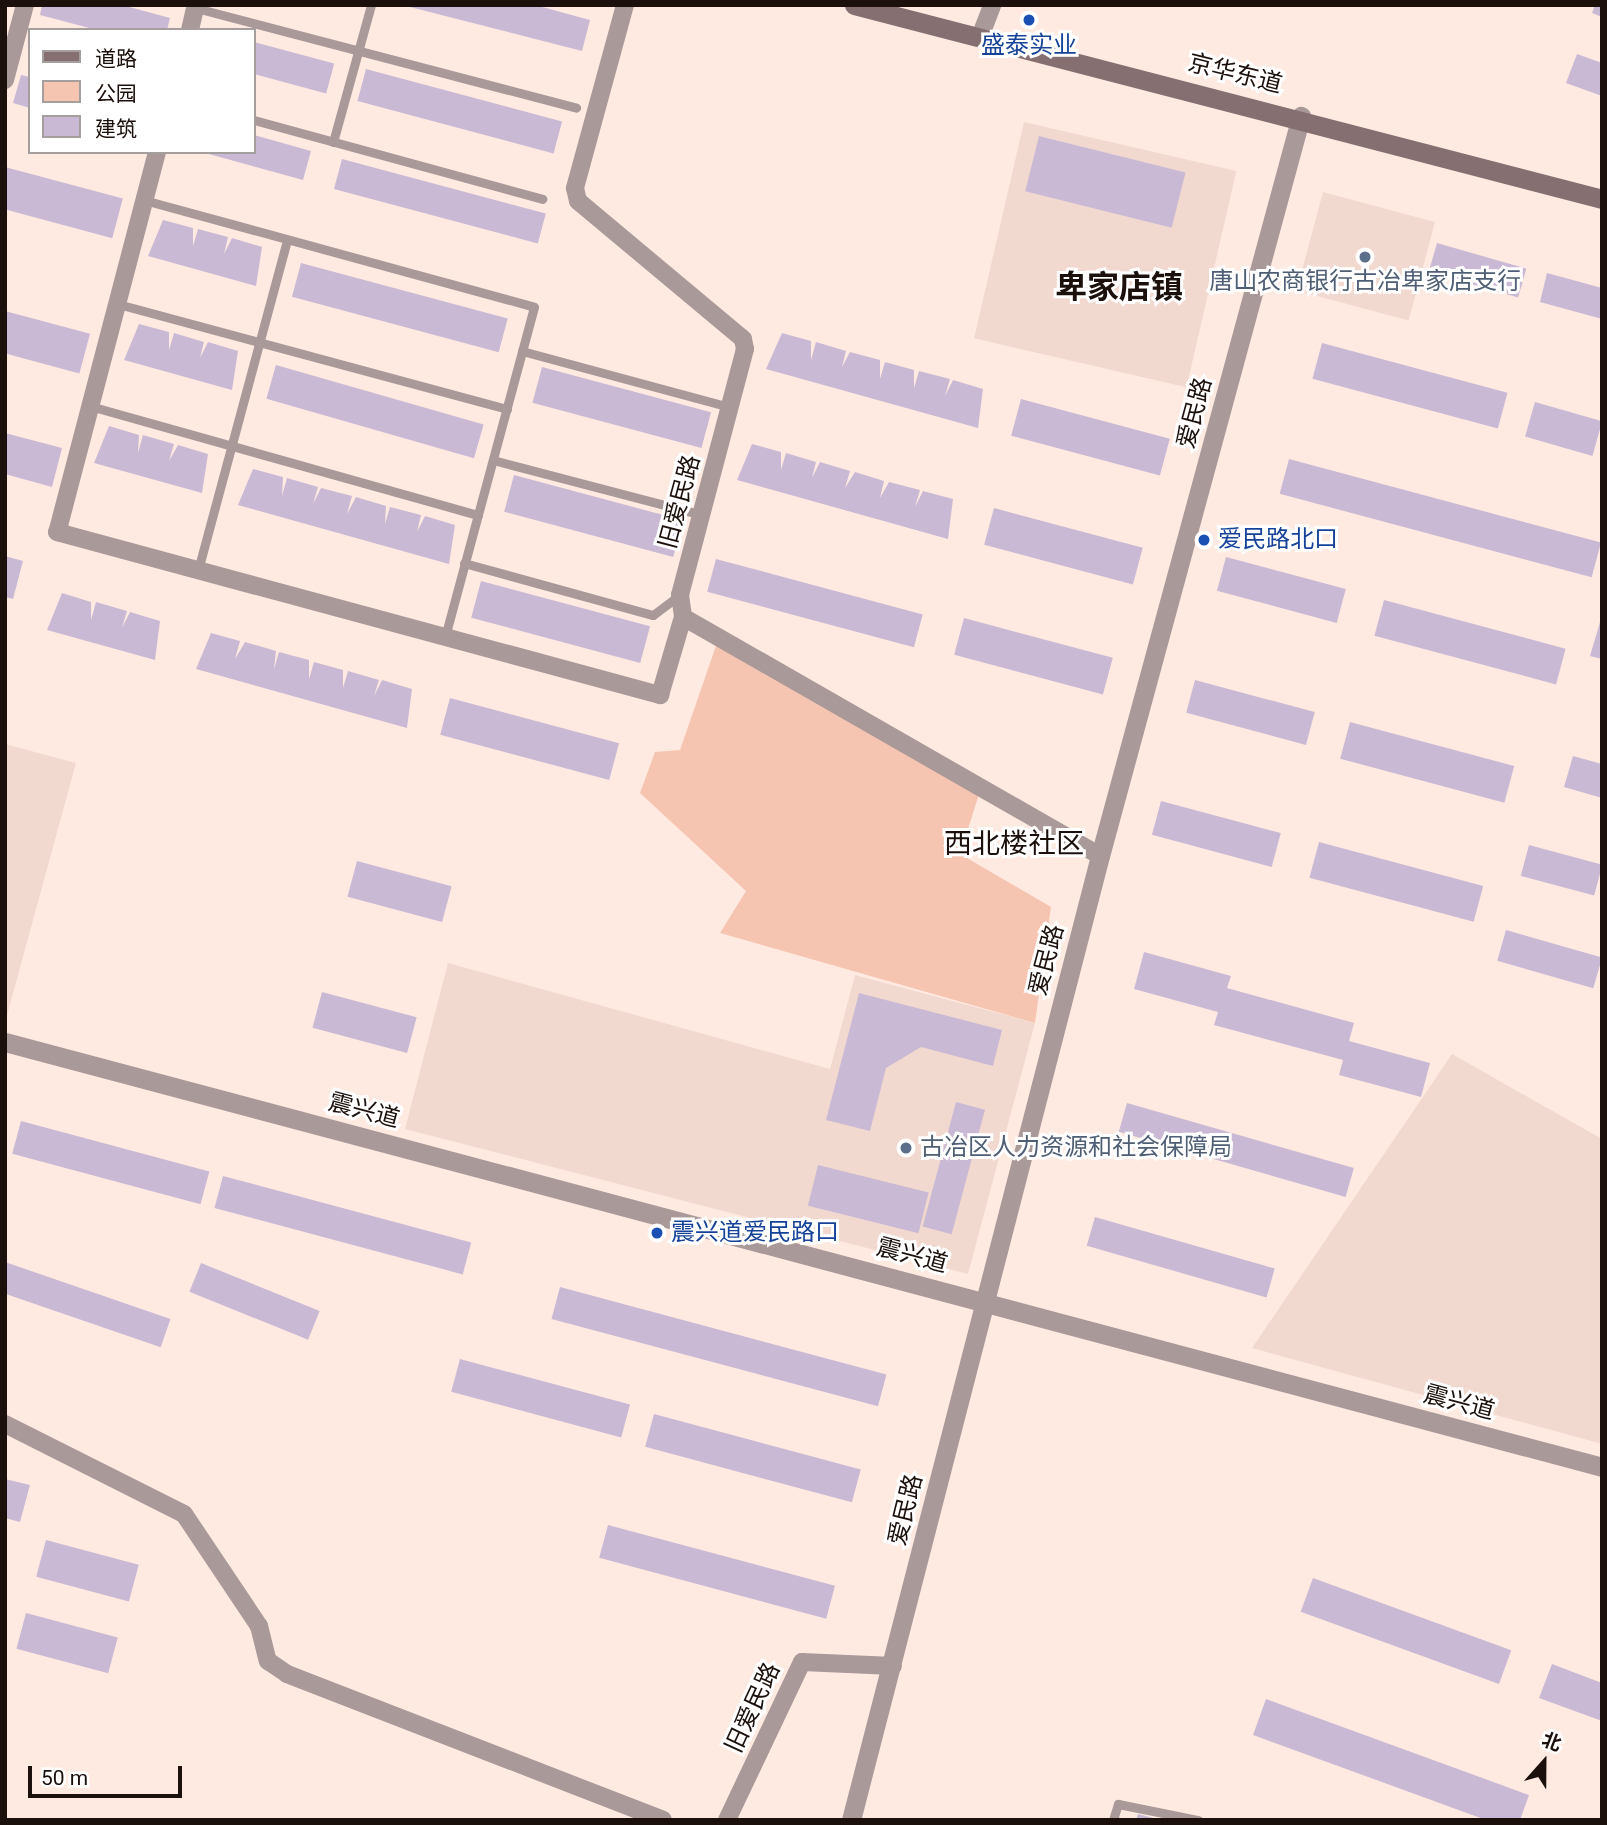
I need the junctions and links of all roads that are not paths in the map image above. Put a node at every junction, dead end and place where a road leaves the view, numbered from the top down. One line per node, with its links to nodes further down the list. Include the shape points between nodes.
1 (25, 5): 10 (street)
2 (372, 5): 9 (lane)
3 (625, 5): 24 (street, 旧爱民路, via 575,188 578,201 743,339)
4 (854, 5): 8 (main road, 京华东道)
5 (992, 5): 8 (street)
6 (196, 6): 7 (street); 9 (lane)
7 (190, 28)
8 (980, 37): 12 (main road, 京华东道)
9 (358, 50): 11 (lane); 14 (lane)
10 (5, 80)
11 (576, 108)
12 (1301, 116): 17 (main road, 京华东道); 35 (street, 爱民路)
13 (256, 121): 14 (lane)
14 (333, 142): 16 (lane)
15 (156, 154): 18 (street)
16 (542, 199)
17 (1602, 199)
18 (144, 200): 19 (lane); 20 (street)
19 (287, 240): 21 (lane); 22 (lane, via 534,307)
20 (118, 304): 21 (lane); 23 (street)
21 (260, 342): 25 (lane); 26 (lane)
22 (523, 351): 24 (lane); 25 (lane)
23 (90, 406): 26 (lane); 31 (street, via 57,532)
24 (729, 407): 29 (street, 旧爱民路)
25 (506, 409): 27 (lane)
26 (232, 445): 28 (lane); 31 (lane)
27 (493, 460): 28 (lane); 29 (lane)
28 (478, 515): 30 (lane)
29 (702, 515): 32 (street, 旧爱民路)
30 (464, 563): 32 (lane, via 653,615); 34 (lane)
31 (198, 570): 34 (street)
32 (680, 595): 33 (street, 旧爱民路)
33 (683, 617): 34 (street, via 660,695); 35 (street)
34 (445, 637)
35 (1100, 856): 37 (street, 爱民路)
36 (5, 1042): 37 (street, 震兴道)
37 (984, 1300): 39 (street, 震兴道); 40 (street, 爱民路)
38 (5, 1424): 41 (street, via 184,1514 259,1626 268,1661 287,1674)
39 (1602, 1467)
40 (893, 1666): 42 (street, 旧爱民路, via 802,1662); 43 (street, 爱民路)
41 (663, 1820)
42 (727, 1820)
43 (851, 1820)
44 (1113, 1820): 45 (lane, via 1118,1804)
45 (1198, 1820)

